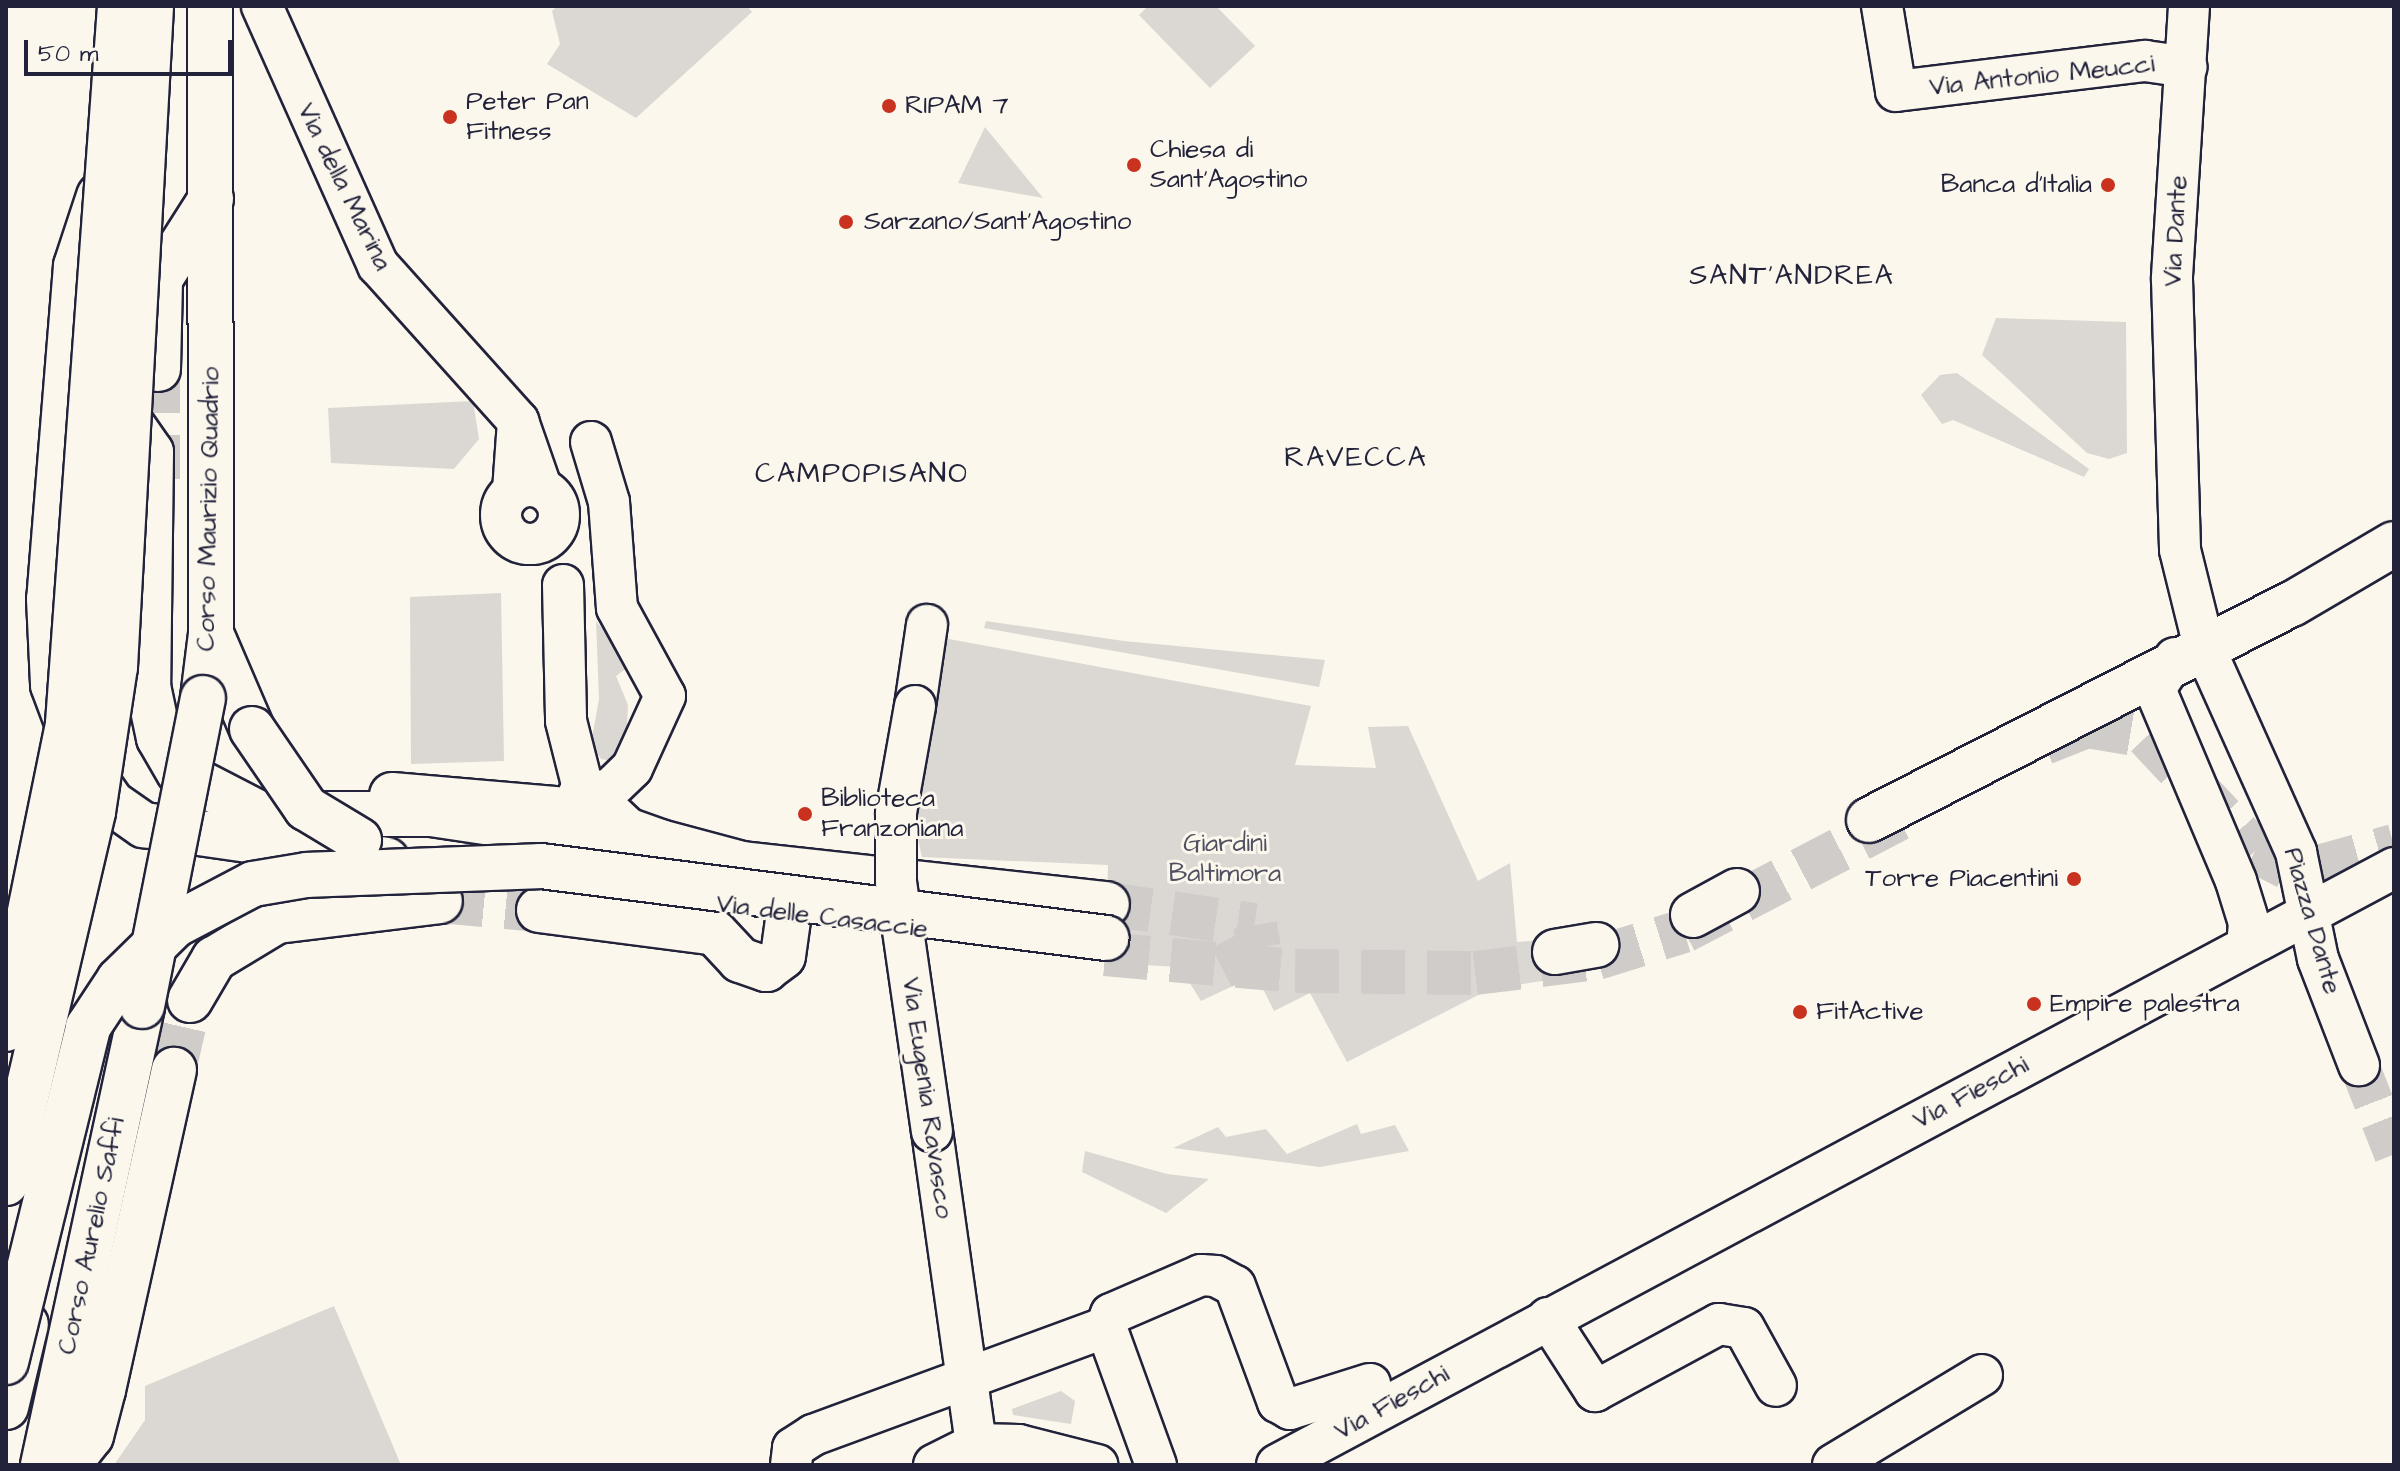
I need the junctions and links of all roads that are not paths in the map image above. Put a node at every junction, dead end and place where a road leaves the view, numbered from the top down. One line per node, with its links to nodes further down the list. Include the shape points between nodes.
1 (120, 6): 8 (main road, bridge)
2 (151, 6): 11 (main road, bridge)
3 (210, 6): 9 (main road, Corso Maurizio Quadrio)
4 (262, 6): 14 (street, Via della Marina, via 378,265 518,421)
5 (1882, 6): 7 (street, Via Antonio Meucci, via 1896,91 2145,61)
6 (2189, 6): 7 (street, Via Dante)
7 (2187, 67): 13 (street, Via Dante, via 2172,279)
8 (112, 156): 26 (main road, bridge, via 76,266 49,599 53,685 80,757 126,817 185,834); 36 (main road, bridge, via 68,723)
9 (211, 199): 10 (main road, via 160,279); 18 (main road, Corso Maurizio Quadrio)
10 (158, 369)
11 (125, 415): 25 (main road, bridge, via 151,452 148,686 159,738 179,772 260,814 431,814 518,827 627,858); 40 (main road, bridge, via 105,740)
12 (591, 442): 21 (street, via 609,502 617,608 665,696 632,768)
13 (2173, 457): 19 (street, Piazza Dante)
14 (527, 489): 15 (street, via 558,507); 15 (street, via 501,507 503,526 515,540)
15 (545, 535): 21 (street, via 563,585 566,721)
16 (2394, 544): 19 (main road, via 2292,604)
17 (927, 625): 45 (street, Via Eugenia Ravasco, bridge, via 896,813 896,882)
18 (211, 634): 26 (main road, bridge, via 252,729 295,796 338,831); 35 (main road, Corso Maurizio Quadrio, bridge)
19 (2189, 653): 22 (main road); 30 (street, Piazza Dante, via 2296,852); 33 (street, via 2155,689 2236,881 2249,923)
20 (228, 792): 21 (main road, via 282,803 423,792)
21 (598, 809): 23 (main road)
22 (1869, 820)
23 (742, 864): 29 (main road); 32 (main road)
24 (2394, 868): 30 (street, Via Fieschi)
25 (680, 884): 26 (main road, bridge); 32 (main road, bridge, via 943,917)
26 (539, 885): 29 (main road, Via delle Casaccie); 29 (main road, via 723,936 747,965 773,969 783,956); 37 (main road, via 306,889 241,905 183,935 145,969); 43 (main road, bridge, via 307,875 253,884 209,902 138,958 102,1003 76,1055)
27 (1737, 891): 31 (main road)
28 (440, 901): 34 (main road, via 277,921 214,959)
29 (785, 912): 32 (main road, Via delle Casaccie)
30 (2308, 912): 33 (street, Via Fieschi); 38 (street, Piazza Dante)
31 (1693, 915)
32 (1106, 928)
33 (2247, 946): 41 (street, Via Fieschi)
34 (190, 1000)
35 (142, 1006): 37 (main road, Corso Aurelio Saffi)
36 (6, 1029)
37 (110, 1058): 48 (main road); 50 (main road, Corso Aurelio Saffi)
38 (2359, 1065)
39 (174, 1070): 51 (main road, via 91,1436)
40 (6, 1183)
41 (1548, 1318): 47 (street, via 1595,1391 1719,1324 1744,1328); 56 (street, Via Fieschi)
42 (1106, 1327): 45 (street); 46 (street, via 1111,1314 1201,1275 1216,1276 1235,1286 1278,1402 1290,1409); 55 (street)
43 (6, 1362)
44 (1982, 1375): 57 (street)
45 (968, 1380): 49 (street, Via Eugenia Ravasco); 52 (street, via 813,1435 793,1448)
46 (1370, 1384)
47 (1776, 1386)
48 (6, 1407)
49 (976, 1444): 53 (street); 54 (street, via 1019,1445)
50 (43, 1465)
51 (68, 1465)
52 (791, 1465)
53 (934, 1465)
54 (1097, 1465)
55 (1156, 1465)
56 (1277, 1465)
57 (1833, 1465)

